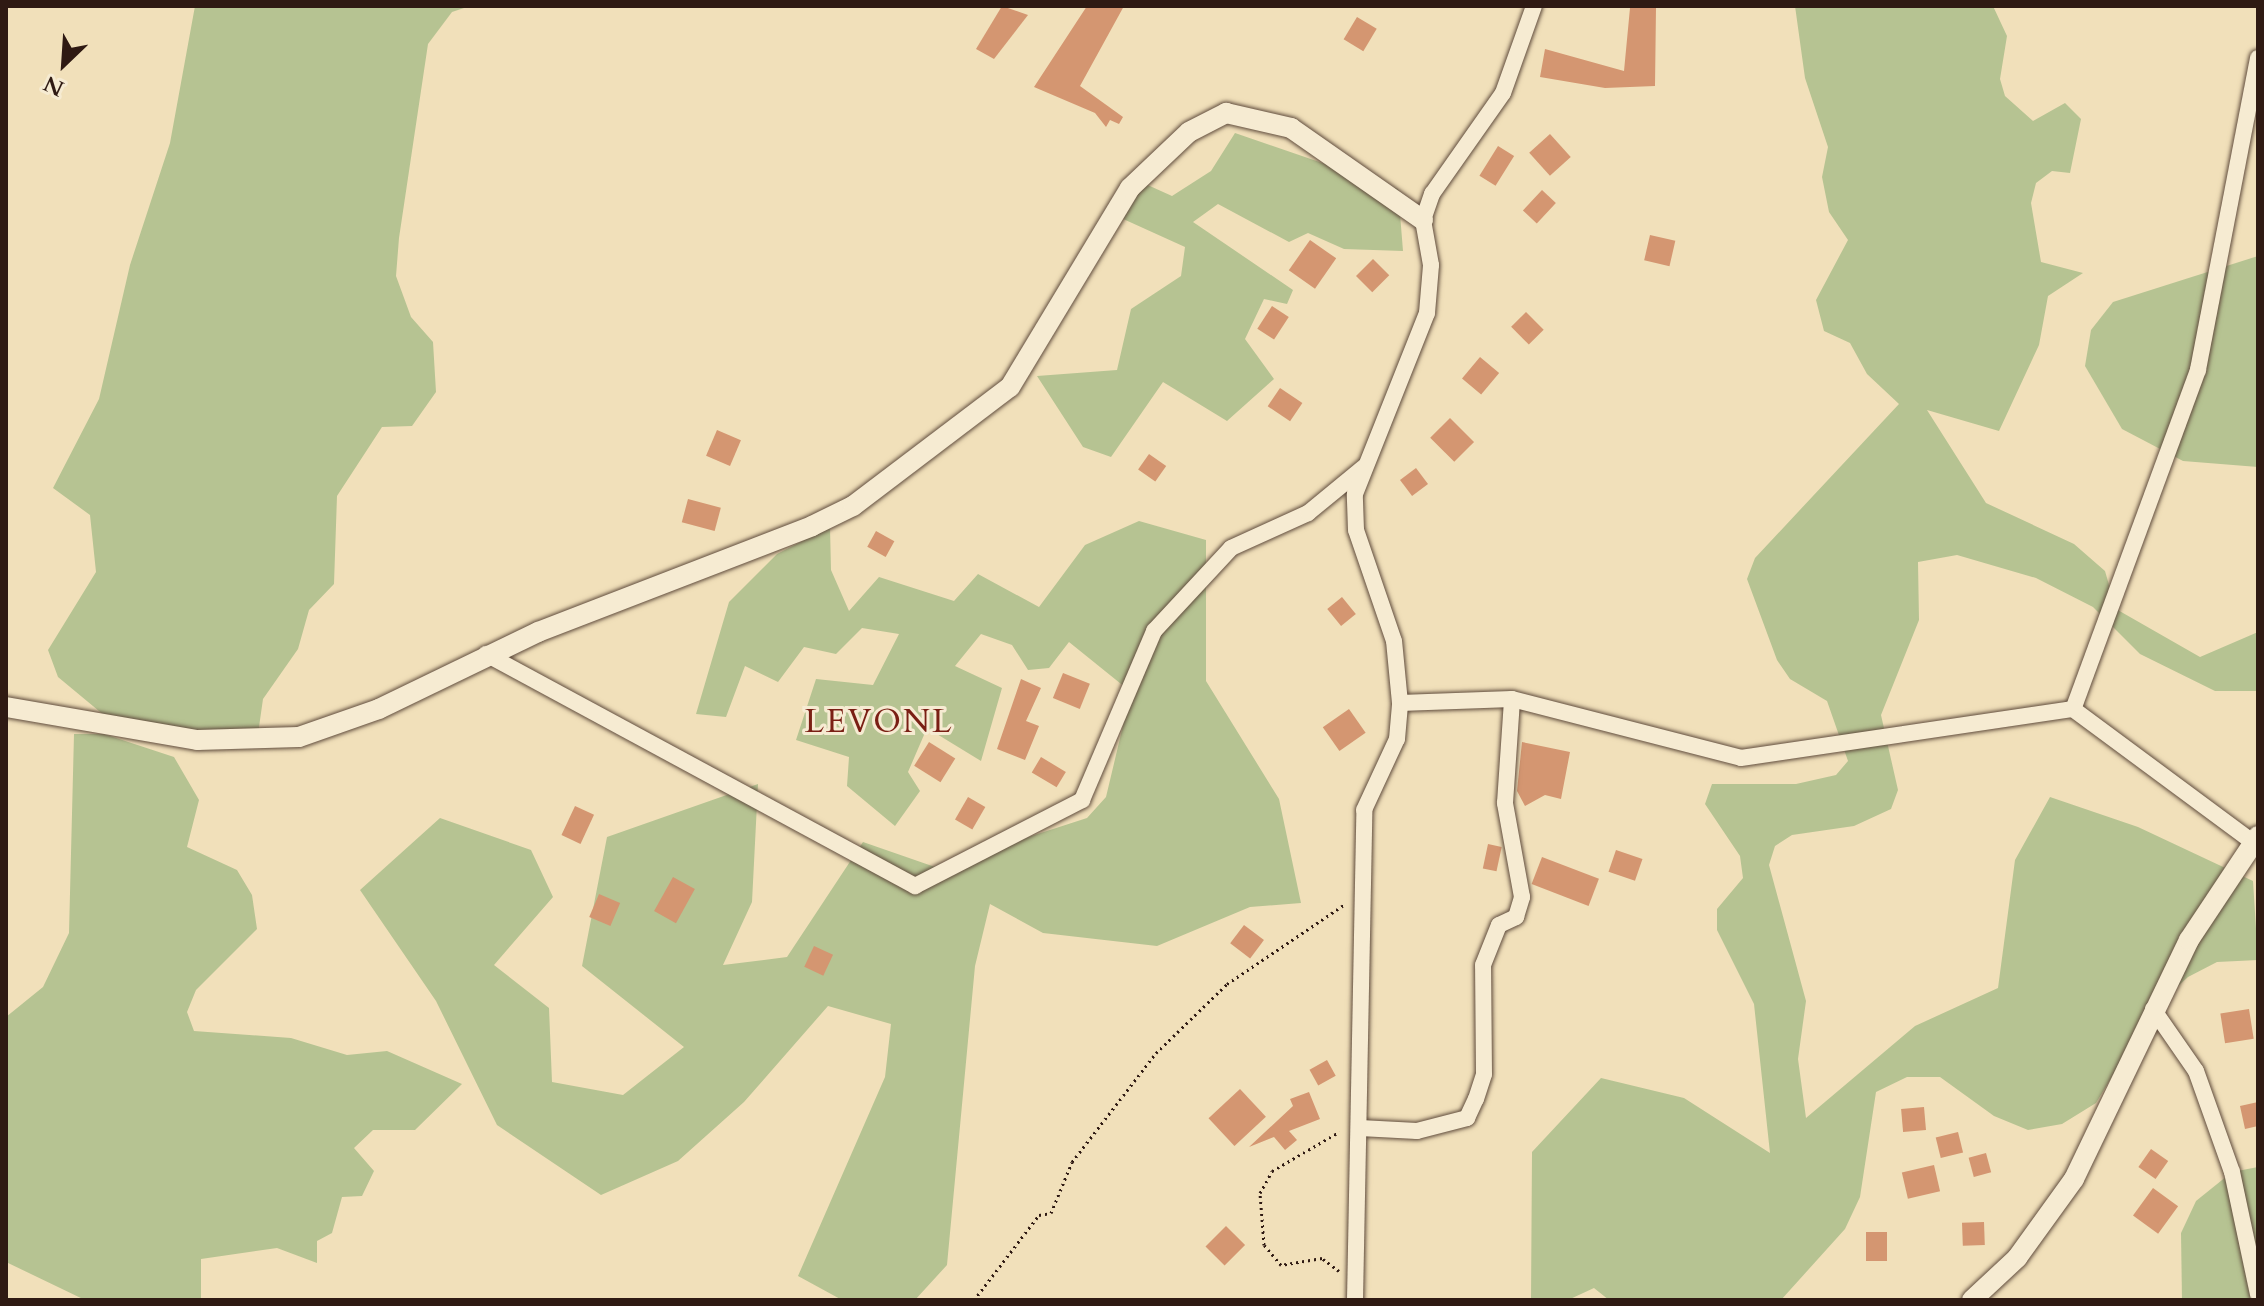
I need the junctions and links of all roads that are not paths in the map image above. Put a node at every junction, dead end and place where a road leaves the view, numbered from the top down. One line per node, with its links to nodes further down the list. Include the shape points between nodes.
1 (1534, 6): 3 (street, via 1503,93 1441,177)
2 (2258, 58): 9 (street, via 2198,370)
3 (1423, 220): 4 (street, via 1431,265 1427,313); 5 (street, via 1291,128 1226,113 1189,132 1130,188 1010,387 853,506)
4 (1367, 464): 5 (street, via 1308,513 1231,548 1154,631 1082,800 915,886); 7 (street, via 1355,494 1356,530 1394,641)
5 (486, 654): 8 (street, via 379,709 299,737 197,740)
6 (1512, 699): 7 (street); 9 (street, via 1741,758); 12 (street, via 1505,803 1522,897 1516,917 1499,925 1483,965 1484,1074 1476,1099 1467,1118 1417,1131)
7 (1400, 703): 12 (street, via 1397,739 1364,810 1358,897)
8 (6, 707)
9 (2073, 709): 10 (street)
10 (2256, 842): 11 (street)
11 (2153, 1009): 14 (street, via 2196,1071 2232,1172); 15 (street, via 2074,1179 2017,1258)
12 (1360, 1128): 13 (street)
13 (1355, 1292)
14 (2258, 1294)
15 (1972, 1300)

